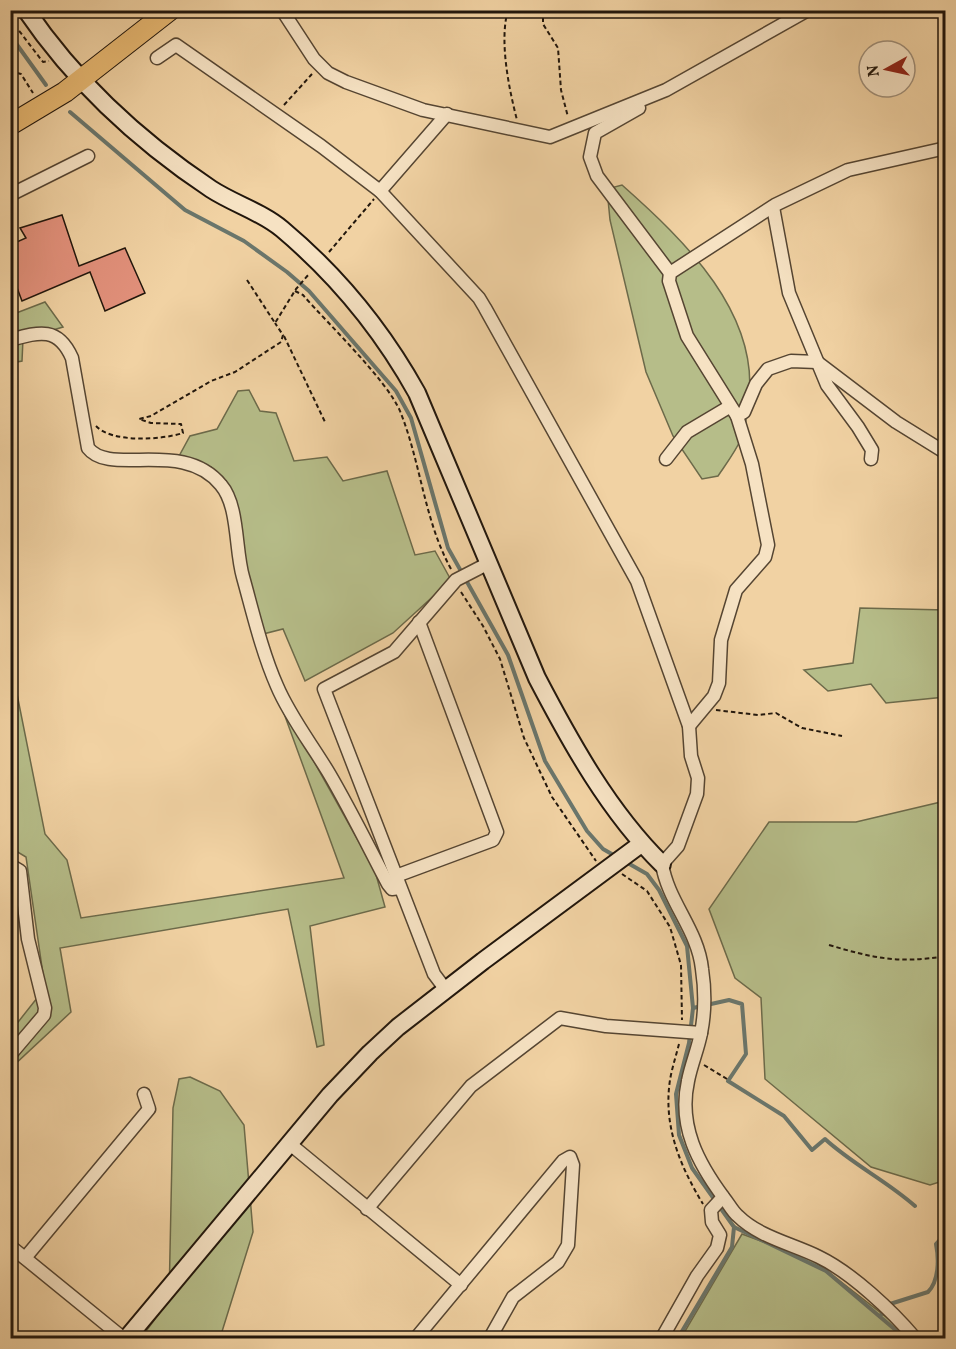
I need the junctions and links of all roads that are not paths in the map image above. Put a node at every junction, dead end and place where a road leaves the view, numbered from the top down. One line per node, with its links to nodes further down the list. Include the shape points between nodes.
1 (26, 10): 6 (street)
2 (170, 10): 6 (main road)
3 (282, 10): 8 (street, via 321,66 346,82 387,99)
4 (808, 10): 7 (street)
5 (157, 58): 12 (street, via 176,45)
6 (81, 80): 9 (main road); 22 (street, via 141,138 212,190 280,227 369,316 417,393)
7 (641, 101): 8 (street, via 550,137); 15 (street, via 637,110 595,133 590,157 597,176)
8 (447, 114): 12 (street)
9 (10, 125)
10 (945, 148): 14 (street, via 848,170)
11 (88, 156): 13 (street)
12 (380, 191): 24 (street, via 478,298 494,323 637,581)
13 (10, 195)
14 (773, 207): 15 (street); 17 (street, via 789,293)
15 (670, 273): 18 (street, via 669,281 687,336)
16 (10, 340): 28 (street, via 46,333 66,345 72,358 88,448 94,456 103,460 186,462 214,477 228,494 242,574 277,686 388,884 392,889)
17 (817, 362): 18 (street, via 791,362 768,369 756,384 744,412); 19 (street, via 896,422); 21 (street, via 827,385 872,450)
18 (733, 411): 20 (street, via 687,432); 24 (street, via 752,464 768,545 765,557 736,590 721,640 719,683 714,696)
19 (945, 453)
20 (666, 459)
21 (871, 459)
22 (483, 566): 23 (street, via 455,581); 25 (street, via 580,756)
23 (419, 622): 28 (street, via 394,652 324,689); 28 (street, via 497,832 493,840)
24 (689, 726): 26 (street, via 698,794 678,846)
25 (641, 844): 26 (street); 29 (street)
26 (662, 864): 30 (street, via 663,876 699,950 703,971)
27 (14, 870): 31 (street, via 45,1008 44,1016)
28 (398, 882): 29 (street, via 434,974)
29 (446, 990): 33 (street, via 370,1053)
30 (701, 1033): 34 (street, via 686,1100 690,1138); 35 (street, via 606,1026 560,1018 471,1086)
31 (10, 1055)
32 (144, 1094): 36 (street, via 149,1109)
33 (290, 1144): 35 (street); 38 (street)
34 (718, 1202): 41 (street, via 712,1222 720,1235 717,1248); 42 (street, via 753,1226 821,1258 851,1279)
35 (367, 1209): 37 (street)
36 (16, 1254): 38 (street)
37 (461, 1285): 39 (street); 40 (street, via 570,1157 573,1165 568,1245 558,1262 513,1297)
38 (125, 1338)
39 (416, 1338)
40 (490, 1338)
41 (662, 1338)
42 (915, 1338)

